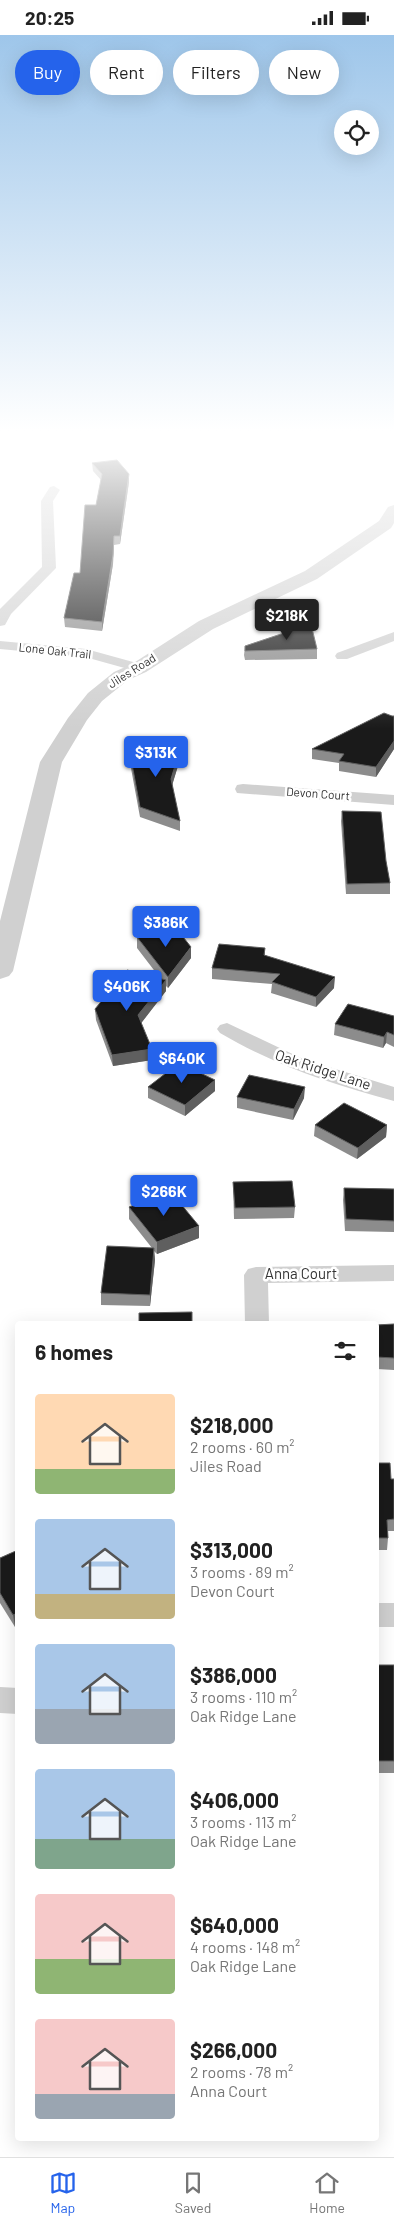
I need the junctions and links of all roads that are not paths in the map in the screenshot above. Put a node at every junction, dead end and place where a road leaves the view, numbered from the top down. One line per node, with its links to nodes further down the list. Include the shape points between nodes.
1 (48, 531): 3 (street, via 49,568 5,612)
2 (375, 531): 7 (street, Jiles Road, via 311,575 206,625)
3 (0, 622)
4 (394, 636): 6 (street)
5 (0, 645): 7 (street, Lone Oak Trail, via 86,653)
6 (342, 655)
7 (139, 668): 10 (street, Jiles Road, via 121,676 95,697 51,763)
8 (243, 789): 9 (street, Devon Court)
9 (394, 800)
10 (0, 971)
11 (227, 1029): 12 (street, Oak Ridge Lane, via 263,1050 305,1067)
12 (394, 1094)
13 (394, 1273): 14 (street, Anna Court, via 256,1275)
14 (257, 1321)
15 (379, 1615): 16 (street)
16 (394, 1615)
17 (0, 1699): 18 (street)
18 (15, 1701)

